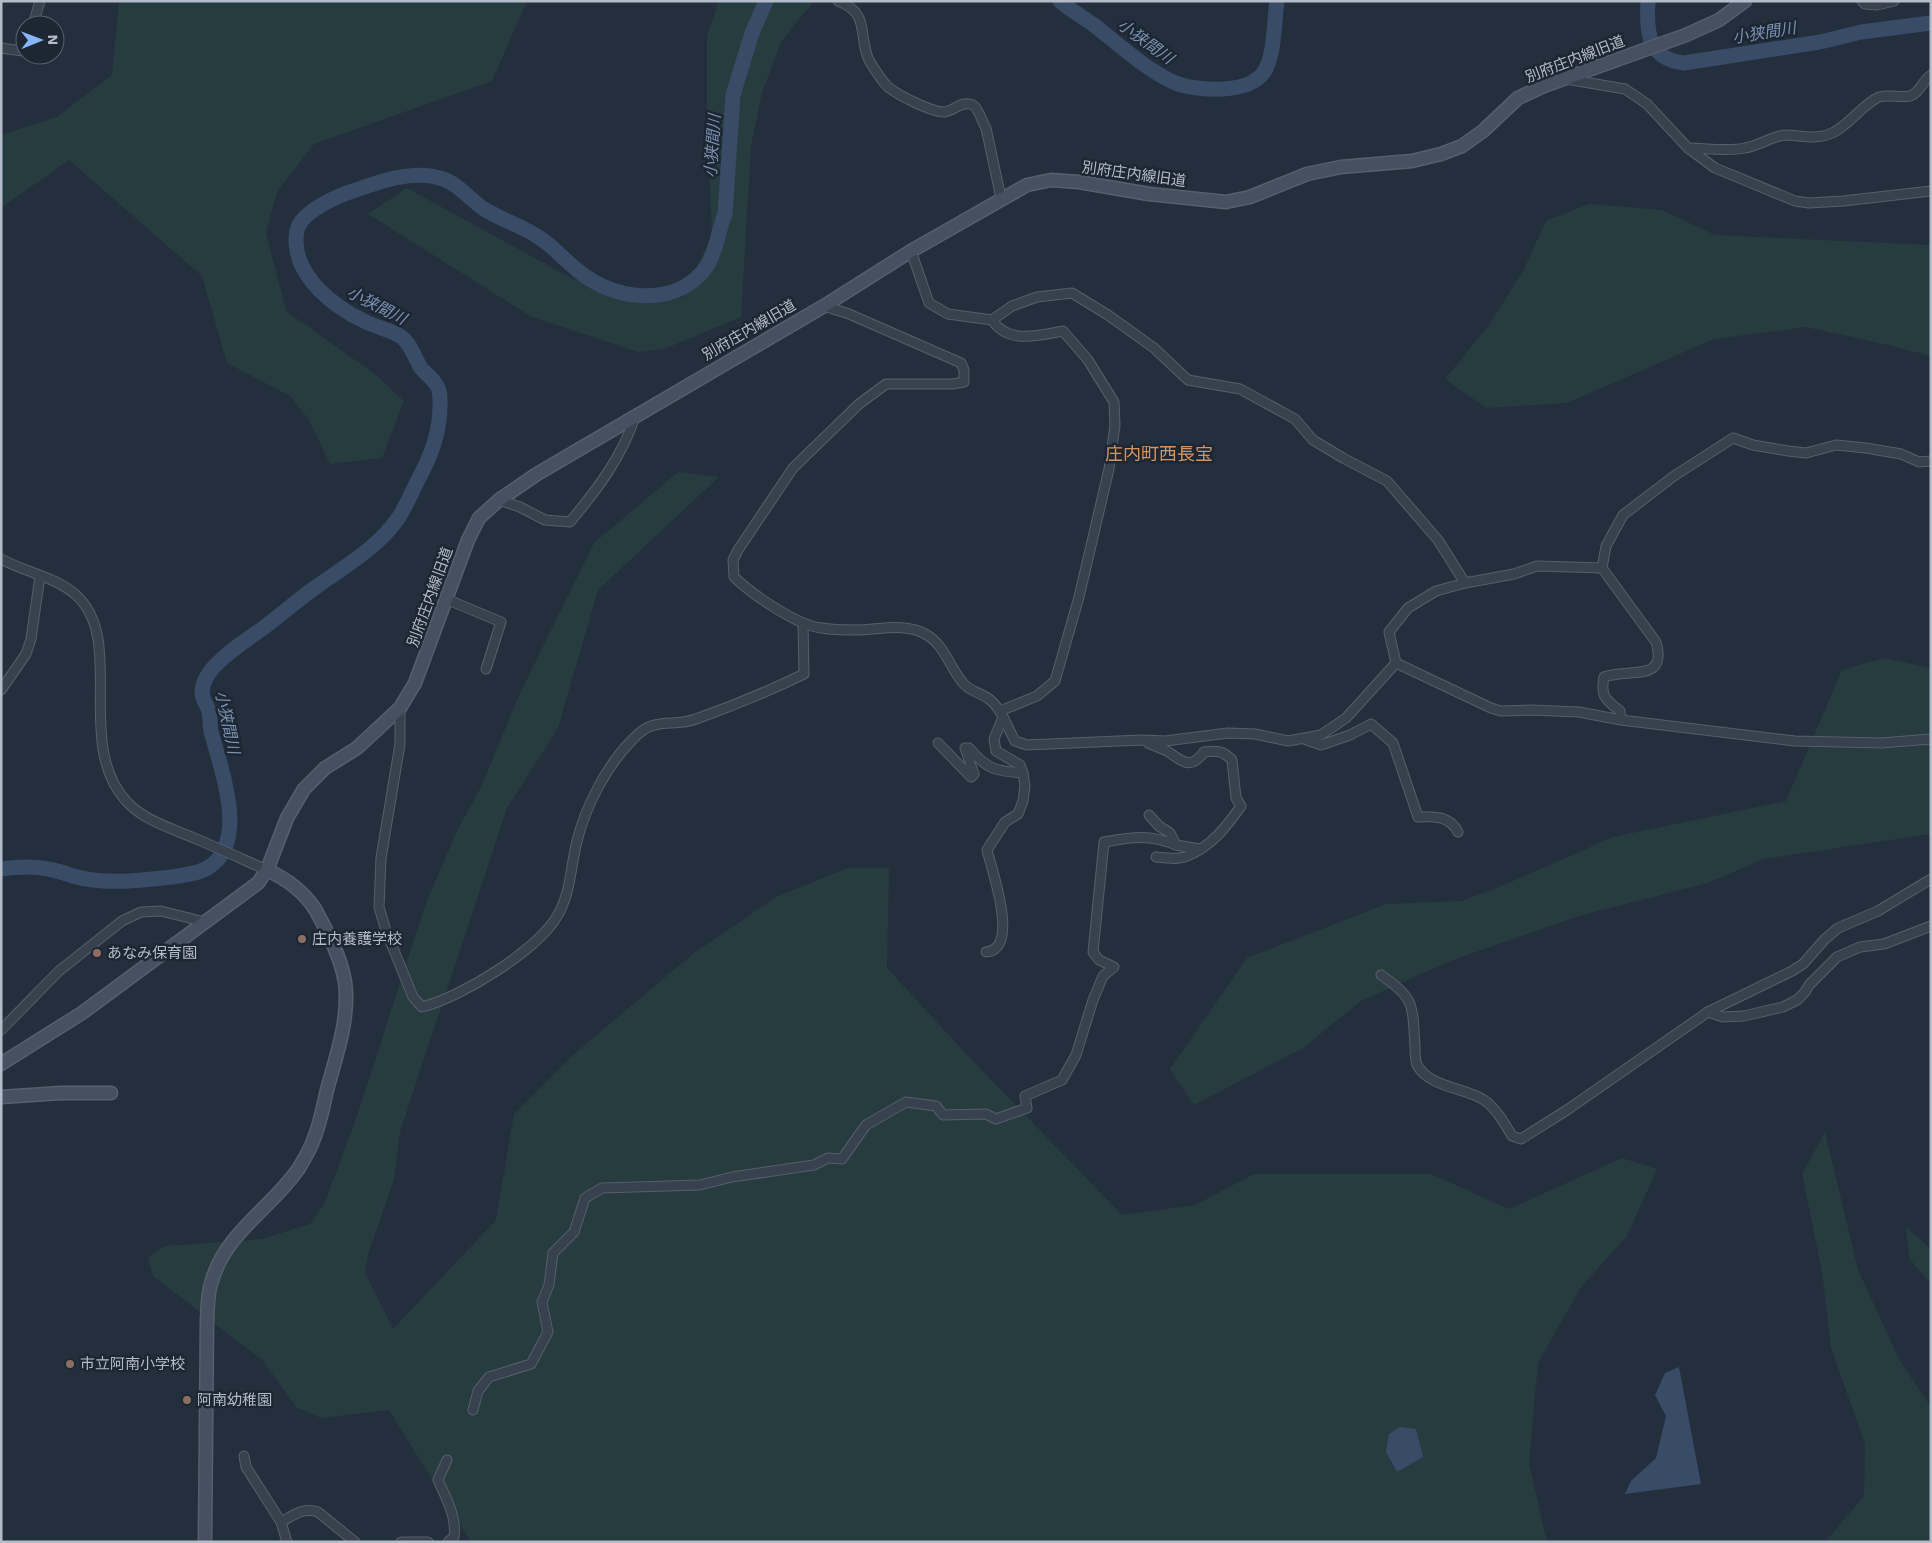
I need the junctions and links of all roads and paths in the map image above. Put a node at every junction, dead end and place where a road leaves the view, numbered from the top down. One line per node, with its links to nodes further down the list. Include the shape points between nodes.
1 (40, 1): 6 (street)
2 (838, 1): 13 (street, via 851,7 861,23 867,57 888,86 927,109 944,112 961,104 976,107 986,128)
3 (1745, 1): 10 (street, 別府庄内線旧道, via 1719,20 1686,35)
4 (1862, 1): 5 (street, via 1876,5)
5 (1894, 1)
6 (36, 15)
7 (1, 48): 8 (street)
8 (15, 50)
9 (1931, 75): 11 (street, via 1910,96 1880,97 1832,134 1808,138 1785,135 1744,149)
10 (1563, 79): 11 (street, via 1625,89 1647,104); 13 (street, 別府庄内線旧道, via 1518,98 1483,131 1462,146 1441,154 1412,161 1340,167 1307,174 1250,197 1226,202 1202,200 1051,180 1027,185)
11 (1688, 148): 12 (street, via 1715,168 1809,203)
12 (1931, 191)
13 (1002, 198): 14 (street, 別府庄内線旧道)
14 (911, 251): 15 (street, 別府庄内線旧道); 16 (street, via 930,303 948,314)
15 (824, 306): 17 (street, 別府庄内線旧道); 25 (street, via 961,363 964,382 886,384 859,404 793,468 753,525 734,560 734,577 750,591)
16 (992, 320): 23 (street, via 1001,312 1036,297 1072,293 1154,348 1188,380 1240,389 1295,419 1314,440 1387,481 1438,540); 30 (street, via 998,330 1013,337 1063,331 1088,360 1114,402 1116,412 1100,511 1080,597 1055,681 1037,696)
17 (635, 415): 19 (street, 別府庄内線旧道); 19 (street, via 618,456 570,522 545,520)
18 (1931, 461): 21 (street, via 1918,462 1901,454 1836,445 1806,453 1788,451 1733,438 1674,476 1623,515 1606,546)
19 (499, 500): 24 (street, 別府庄内線旧道, via 479,518)
20 (1, 561): 42 (street, via 59,584 84,602 92,616 99,640 104,758 113,781 128,802 152,820)
21 (1602, 568): 23 (street, via 1537,566 1514,574); 31 (street, via 1656,642 1660,654 1659,662 1652,669 1604,677 1602,689 1607,701 1620,711)
22 (40, 576): 28 (street, via 26,654)
23 (1465, 583): 26 (street, via 1436,591 1408,608 1389,632)
24 (446, 599): 27 (street, via 501,622); 29 (street, 別府庄内線旧道, via 415,683)
25 (803, 623): 29 (street, via 804,674 759,696 694,720 655,724 632,740 600,782 586,812 568,890 560,912 548,929 493,972 450,998 422,1007 413,997 379,907 381,858 400,744); 30 (street, via 846,630 913,629 928,635 964,685 990,700)
26 (1396, 663): 31 (street, via 1502,711 1579,712); 32 (street, via 1346,718 1321,735)
27 (486, 669)
28 (1, 690)
29 (400, 708): 42 (street, 別府庄内線旧道, via 357,748 325,768 304,789 287,818)
30 (1002, 714): 34 (street, via 1015,741 1027,745); 36 (street, via 994,739 996,751 1020,765)
31 (1621, 720): 33 (street, via 1795,741 1882,743)
32 (1302, 739): 34 (street, via 1288,741 1255,734 1228,733 1165,741); 38 (street, via 1321,745 1350,736 1371,724 1393,744 1418,817 1436,816 1454,824)
33 (1931, 739)
34 (1141, 740): 40 (street, via 1188,763 1213,750 1224,752 1232,760 1236,798 1242,806 1227,826)
35 (938, 743): 36 (street, via 971,776 974,774 964,748 969,748 995,770)
36 (1024, 773): 46 (street, via 1023,801 1018,814 1005,822 987,850 1004,926 996,948)
37 (1149, 815): 39 (street, via 1170,833)
38 (1458, 832)
39 (1176, 845): 40 (street); 53 (street, via 1144,837 1104,842 1093,952 1099,960 1114,966 1103,976 1076,1055 1062,1080 1025,1096 1028,1108 996,1119 986,1114 943,1115 936,1106 906,1102 866,1125 842,1159 828,1158 814,1165 700,1185 602,1188 585,1198 574,1232 553,1254 549,1285 542,1302 548,1332 530,1364 489,1377 478,1391)
40 (1200, 849): 41 (street, via 1186,857)
41 (1156, 857)
42 (267, 870): 44 (street, 別府庄内線旧道, via 253,888); 57 (street, via 288,880 303,894 320,919 341,966 346,990 345,1009 320,1121 310,1149 292,1177 239,1231 219,1260 210,1285)
43 (1931, 878): 48 (street, via 1878,911 1838,928 1792,971)
44 (205, 922): 49 (street, via 161,911 140,912 122,921 59,971); 50 (street, 別府庄内線旧道, via 82,1013)
45 (1931, 926): 48 (street, via 1837,957 1797,1000 1784,1007 1744,1016 1723,1017)
46 (986, 952)
47 (1381, 974): 48 (street, via 1406,994 1413,1010 1416,1064 1434,1081 1486,1101 1512,1136 1521,1139)
48 (1708, 1012)
49 (1, 1030)
50 (1, 1064)
51 (111, 1093): 52 (street)
52 (1, 1097)
53 (473, 1410)
54 (244, 1456): 56 (street, via 246,1467)
55 (447, 1460): 62 (street, via 438,1480 456,1526 454,1537)
56 (280, 1522): 58 (street); 59 (street, via 304,1510 311,1510)
57 (205, 1542)
58 (287, 1542)
59 (355, 1542)
60 (401, 1542): 61 (street)
61 (428, 1542)
62 (448, 1542)

